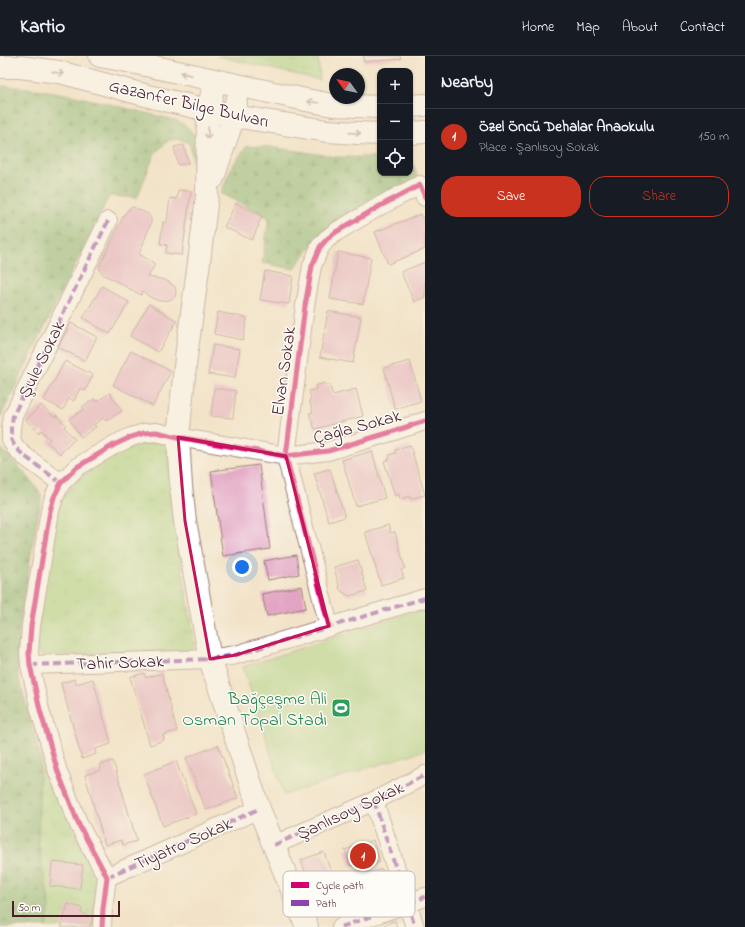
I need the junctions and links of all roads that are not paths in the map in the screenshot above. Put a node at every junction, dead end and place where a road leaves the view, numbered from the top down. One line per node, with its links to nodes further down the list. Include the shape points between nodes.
1 (100, 56): 2 (main road, Gazanfer Bilge Bulvarı)
2 (126, 59): 4 (main road, Gazanfer Bilge Bulvarı, one-way to 2)
3 (23, 63): 9 (main road, Gazanfer Bilge Bulvarı, one-way to 9)
4 (215, 81): 5 (main road, Gazanfer Bilge Bulvarı); 9 (main road)
5 (239, 86): 8 (main road, Gazanfer Bilge Bulvarı, one-way to 5, via 333,105); 10 (main road)
6 (425, 105): 7 (main road)
7 (413, 106)
8 (377, 107)
9 (208, 110): 10 (main road, Gazanfer Bilge Bulvarı); 14 (main road, one-way to 14)
10 (234, 116): 13 (main road, Gazanfer Bilge Bulvarı, one-way to 13, via 327,131); 14 (main road)
11 (425, 132): 12 (main road)
12 (413, 133)
13 (377, 134)
14 (207, 196): 18 (main road)
15 (425, 198): 19 (street, Elvan Sokak, via 420,185 336,232 320,247 313,261 310,278)
16 (108, 221): 20 (street, Şule Sokak, via 13,416 11,428 15,447)
17 (425, 421): 19 (street, Çağla Sokak, via 328,451)
18 (178, 437): 19 (street, Çağla Sokak); 20 (street, Çağla Sokak, via 156,432 131,438 77,467); 23 (main road, via 185,521)
19 (286, 456): 22 (street, Elvan Sokak)
20 (62, 483): 24 (street, Çağla Sokak, via 50,511 41,559 30,626)
21 (425, 598): 22 (street)
22 (329, 626): 23 (street, via 236,654)
23 (210, 658): 24 (street, Tahir Sokak); 27 (main road)
24 (30, 665): 31 (street, Çağla Sokak, via 40,710 62,783 79,826)
25 (425, 775): 26 (street, Şanlısoy Sokak)
26 (374, 801): 28 (street, Şanlısoy Sokak); 30 (street)
27 (259, 808): 28 (main road); 31 (street, Tiyatro Sokak)
28 (274, 845): 29 (main road)
29 (284, 871)
30 (397, 871)
31 (107, 877): 37 (street)
32 (425, 897): 33 (street)
33 (415, 901)
34 (303, 917): 38 (main road)
35 (370, 917): 39 (street)
36 (412, 917): 40 (street)
37 (102, 927)
38 (307, 927)
39 (341, 927)
40 (415, 927)

